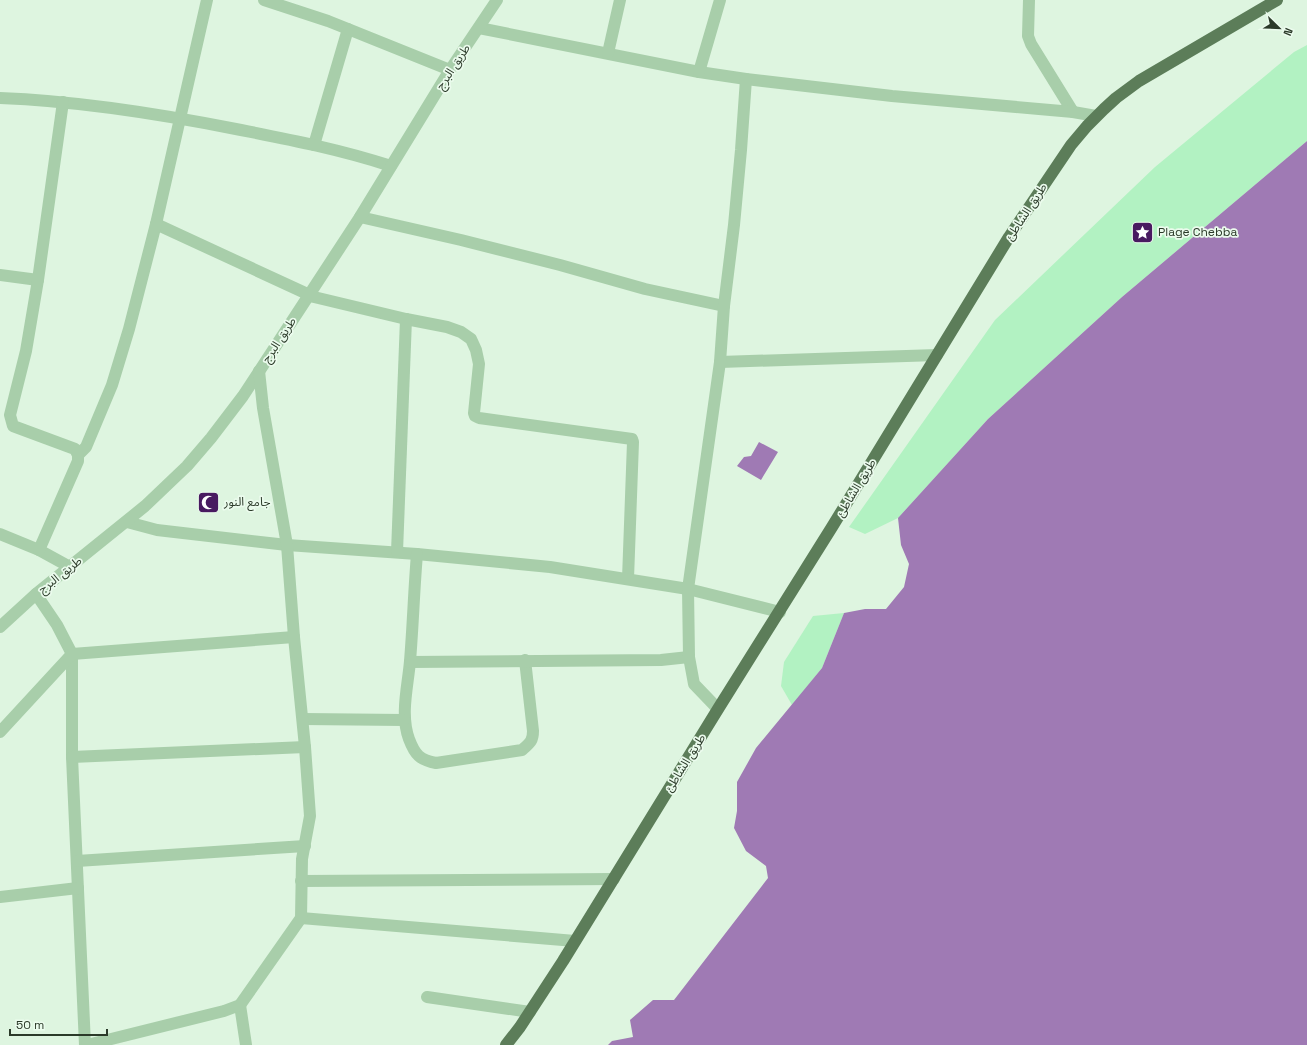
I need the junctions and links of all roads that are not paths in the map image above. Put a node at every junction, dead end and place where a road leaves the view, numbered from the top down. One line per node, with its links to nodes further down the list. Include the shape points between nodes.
1 (207, 0): 18 (street)
2 (264, 0): 9 (street)
3 (497, 0): 8 (street, طريق البرج)
4 (620, 0): 10 (street)
5 (720, 0): 12 (street)
6 (1029, 0): 16 (street, via 1028,36 1031,44)
7 (1277, 0): 17 (main road, طريق الشاطئ, via 1138,81)
8 (479, 28): 10 (street); 11 (street, طريق البرج)
9 (348, 29): 11 (street); 19 (street)
10 (608, 53): 12 (street)
11 (450, 70): 20 (street, طريق البرج)
12 (699, 72): 13 (street)
13 (746, 79): 16 (street, via 892,96); 26 (street)
14 (0, 98): 15 (street)
15 (63, 102): 18 (street); 24 (street)
16 (1073, 112): 17 (street)
17 (1096, 116): 28 (main road, طريق الشاطئ, via 1071,145 1030,205)
18 (180, 118): 19 (street); 22 (street)
19 (314, 145): 20 (street)
20 (391, 166): 21 (street, طريق البرج)
21 (360, 217): 25 (street, طريق البرج); 26 (street, via 468,242 645,289)
22 (156, 224): 25 (street); 31 (street, via 112,385 86,447)
23 (0, 276): 24 (street)
24 (38, 280): 31 (street, via 10,420 12,426 69,447)
25 (309, 294): 27 (street); 30 (street, طريق البرج)
26 (724, 306): 29 (street)
27 (406, 319): 36 (street); 39 (street, via 447,327 471,339 479,364 475,416 632,439)
28 (937, 355): 29 (street); 42 (main road, طريق الشاطئ)
29 (720, 362): 40 (street)
30 (260, 371): 32 (street, طريق البرج, via 187,466); 34 (street, via 263,408)
31 (78, 455): 35 (street, via 78,461)
32 (127, 522): 34 (street, via 157,530); 38 (street, طريق البرج)
33 (0, 534): 35 (street)
34 (287, 545): 36 (street); 44 (street)
35 (39, 550): 38 (street)
36 (396, 552): 37 (street)
37 (417, 554): 39 (street, via 550,567); 48 (street)
38 (70, 567): 41 (street, طريق البرج)
39 (628, 579): 40 (street)
40 (688, 589): 42 (street); 46 (street)
41 (36, 594): 43 (street, طريق البرج); 45 (street, via 57,625)
42 (780, 612): 49 (main road, طريق الشاطئ)
43 (0, 627)
44 (294, 637): 45 (street); 50 (street)
45 (72, 654): 52 (street); 54 (street)
46 (688, 657): 47 (street, via 661,660); 49 (street, via 694,684)
47 (525, 660): 48 (street); 51 (street, via 533,739 522,750 436,763 425,761 418,756 409,739)
48 (410, 662): 51 (street)
49 (718, 709): 57 (main road, طريق الشاطئ)
50 (303, 720): 51 (street); 53 (street)
51 (404, 720)
52 (0, 732)
53 (305, 747): 54 (street); 55 (street, via 310,816)
54 (72, 757): 56 (street)
55 (305, 846): 56 (street); 58 (street)
56 (77, 861): 59 (street)
57 (614, 879): 58 (street); 62 (main road, طريق الشاطئ)
58 (301, 880): 61 (street)
59 (78, 888): 60 (street); 66 (street)
60 (0, 898)
61 (301, 918): 62 (street); 64 (street)
62 (575, 941): 65 (main road, طريق الشاطئ)
63 (428, 998): 65 (street)
64 (240, 1005): 66 (street); 67 (street)
65 (530, 1012): 68 (main road, طريق الشاطئ)
66 (86, 1045)
67 (246, 1045)
68 (506, 1045)

